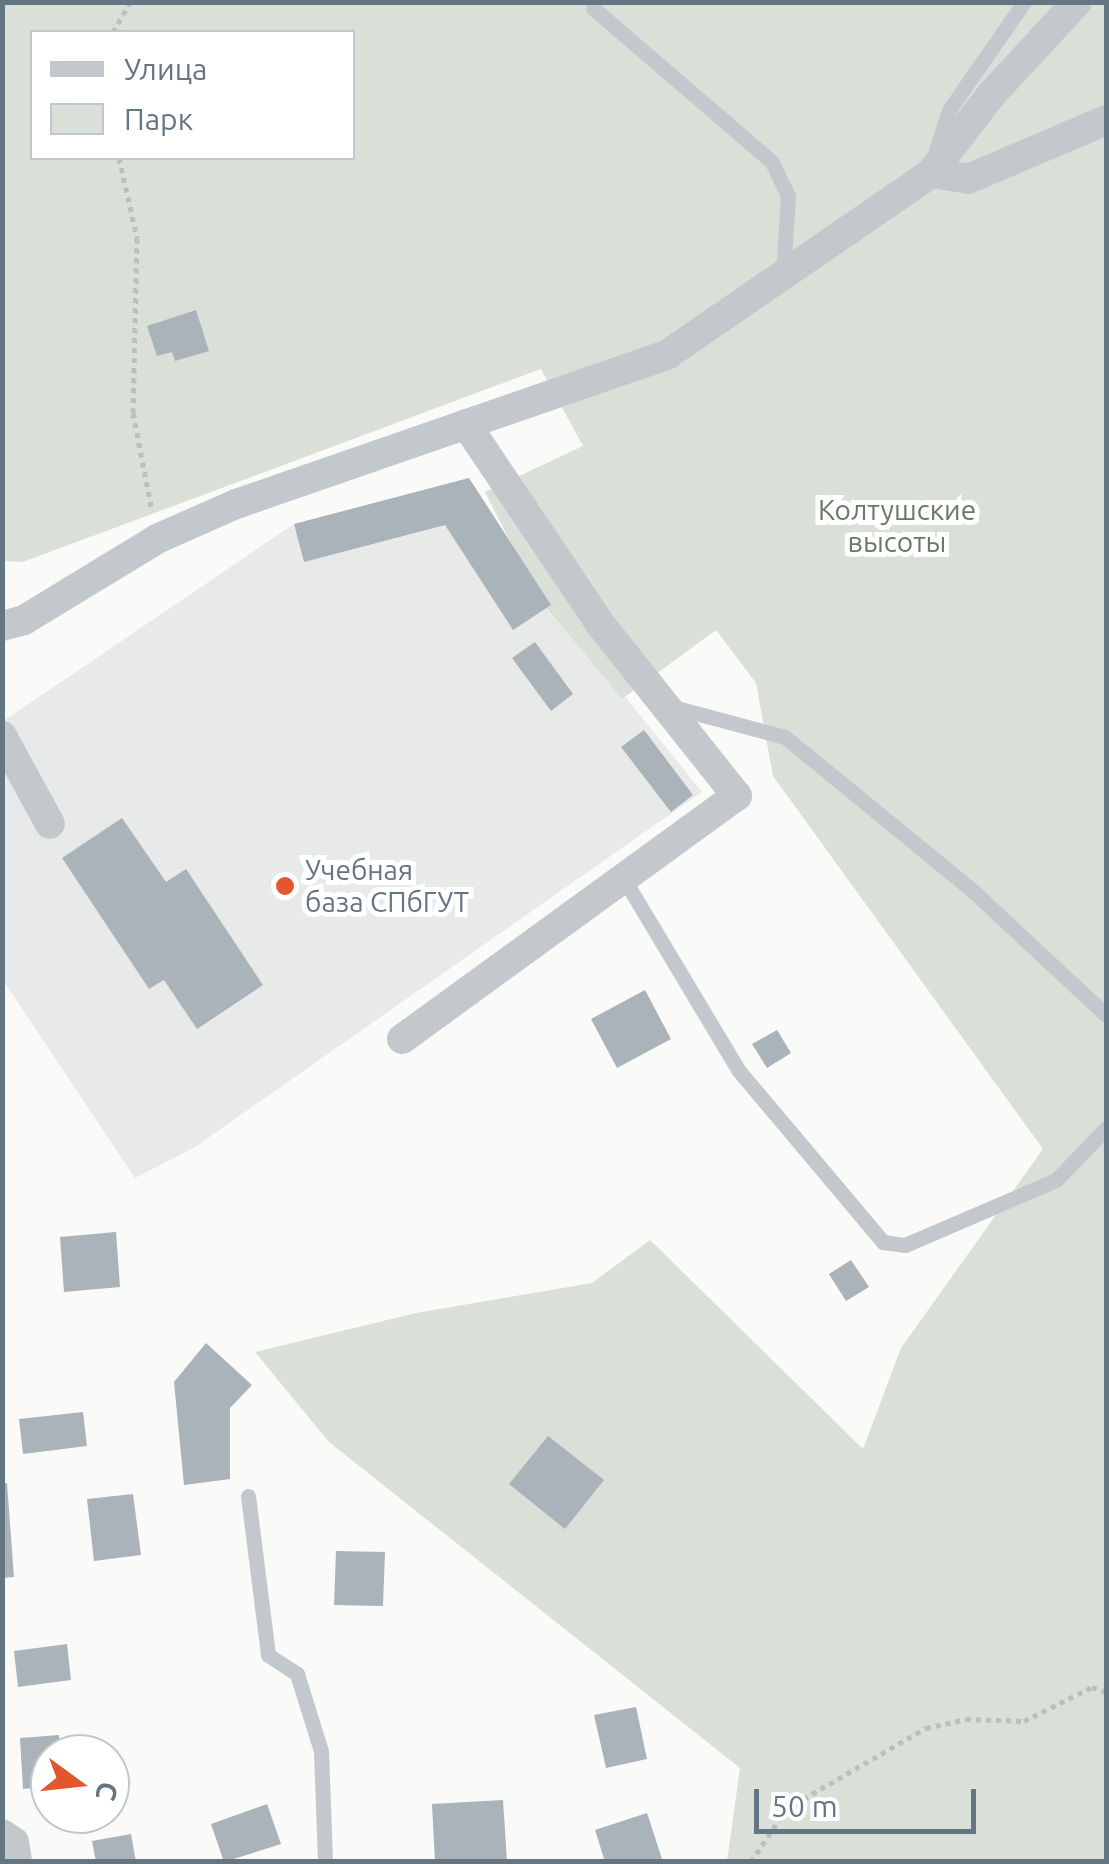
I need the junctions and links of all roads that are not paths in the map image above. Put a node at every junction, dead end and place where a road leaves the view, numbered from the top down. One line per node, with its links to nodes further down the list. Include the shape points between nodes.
1 (1024, 2): 5 (lane, via 949,110)
2 (1078, 2): 5 (street, via 990,96)
3 (594, 8): 6 (lane, via 772,162 788,196)
4 (1106, 120): 5 (street, via 968,179)
5 (931, 173): 6 (street)
6 (780, 283): 7 (street, via 668,354)
7 (466, 424): 8 (street, via 236,504 159,538 24,620); 9 (street, via 601,625)
8 (2, 626)
9 (669, 706): 12 (street, via 737,796); 13 (lane, via 785,737 973,891)
10 (2, 736): 11 (street)
11 (50, 824)
12 (624, 879): 14 (street); 15 (lane, via 738,1071 883,1242 905,1245 1056,1180)
13 (1106, 1014)
14 (402, 1039)
15 (1106, 1128)
16 (248, 1496): 19 (lane, via 268,1656 297,1674 322,1751)
17 (2, 1834): 18 (street, via 14,1842)
18 (17, 1862)
19 (326, 1862)

